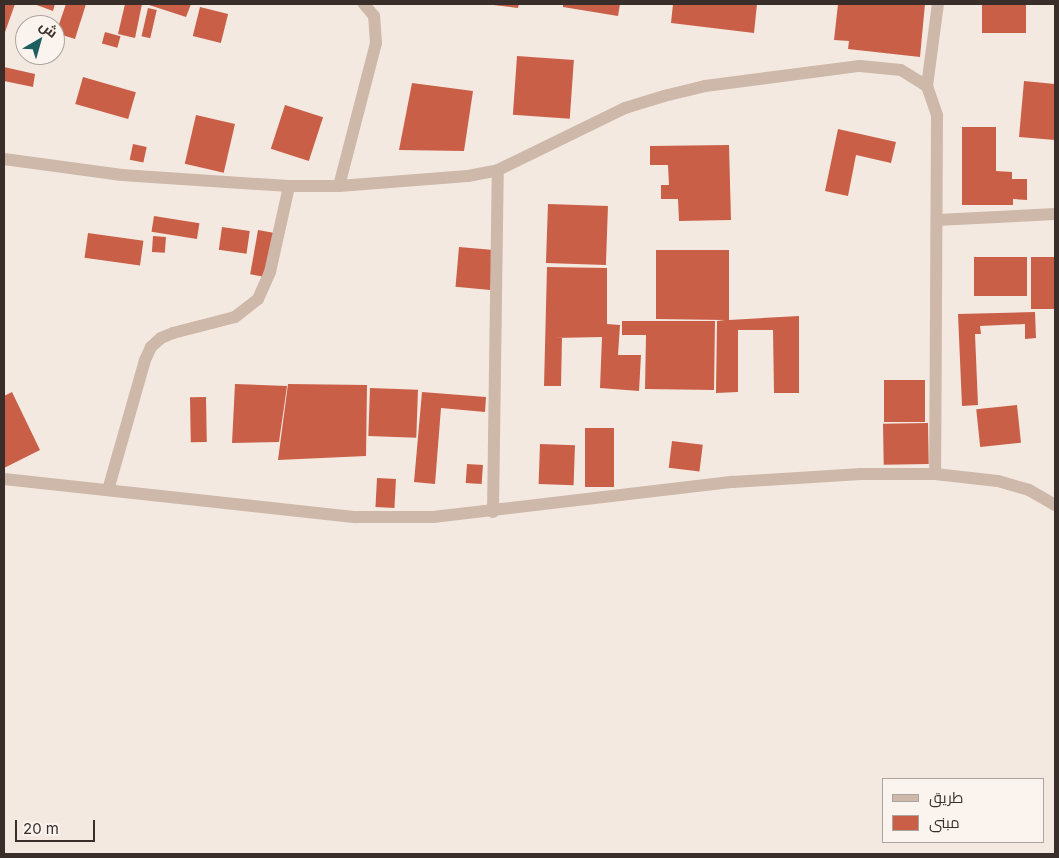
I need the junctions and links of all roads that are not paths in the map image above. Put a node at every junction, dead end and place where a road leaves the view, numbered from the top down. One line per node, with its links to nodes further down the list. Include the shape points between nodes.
1 (364, 4): 7 (street, via 374,16 376,43)
2 (938, 4): 3 (street)
3 (927, 86): 5 (street, via 901,70 860,66 705,86 625,108); 9 (street, via 937,115)
4 (5, 162): 6 (street, via 122,175)
5 (498, 170): 7 (street, via 468,176); 14 (street)
6 (289, 186): 7 (street); 12 (street, via 270,272 258,299 235,318 173,333 151,347)
7 (339, 186)
8 (1055, 214): 9 (street)
9 (937, 220): 10 (street)
10 (936, 474): 13 (street, via 998,481 1029,490); 14 (street, via 861,474 733,482)
11 (4, 479): 12 (street)
12 (108, 490): 14 (street, via 356,517 433,517)
13 (1055, 505)
14 (493, 512)

